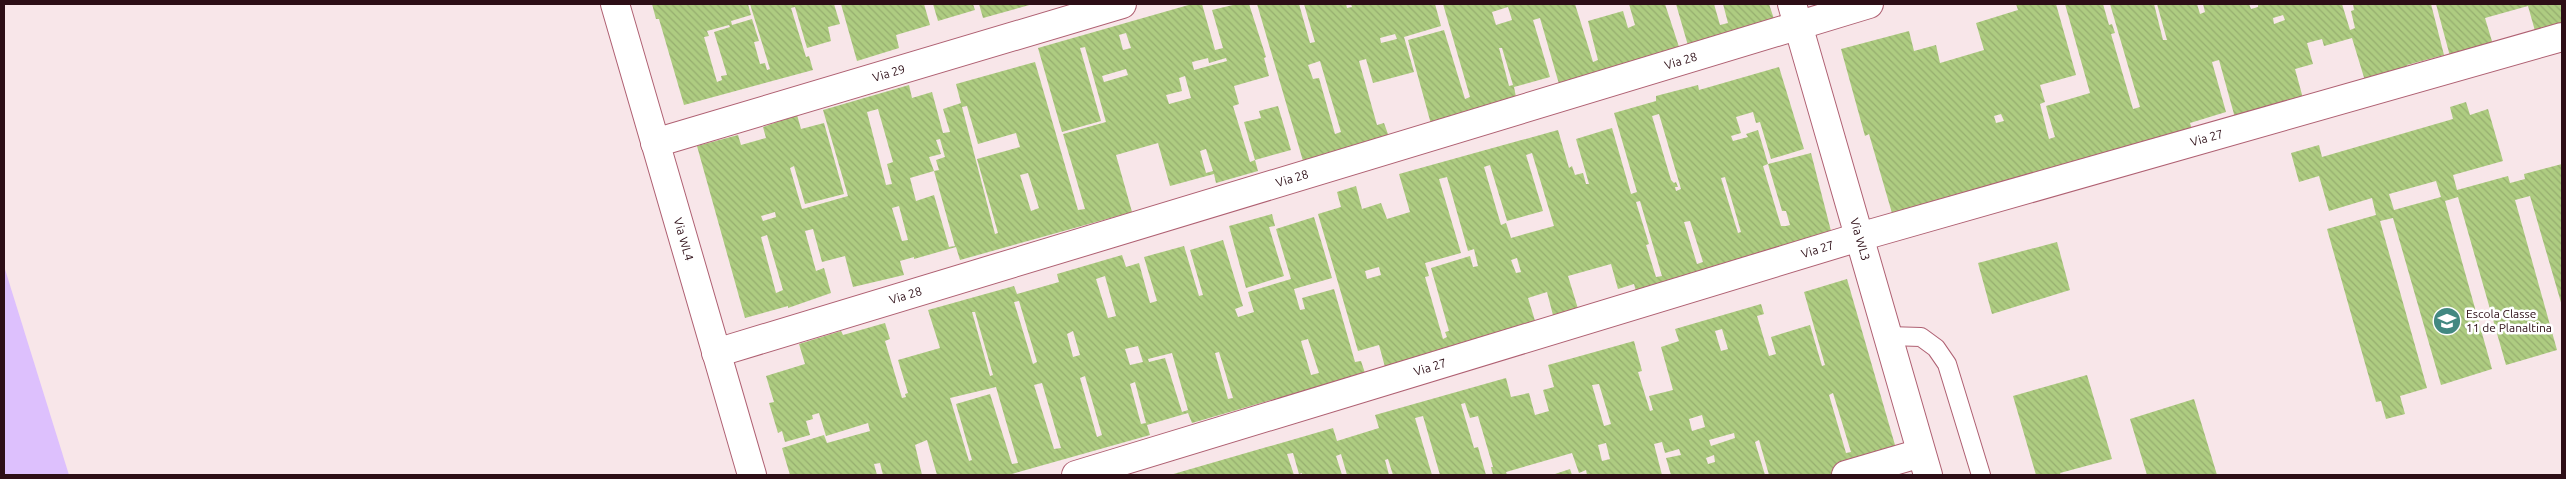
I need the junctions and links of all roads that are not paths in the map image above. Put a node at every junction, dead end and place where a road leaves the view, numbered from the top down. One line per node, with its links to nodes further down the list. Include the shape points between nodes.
1 (614, 4): 6 (street, Via WL4)
2 (1122, 4): 6 (street, Via 29)
3 (1869, 4): 4 (street, Via 28)
4 (1794, 14): 7 (street, Via WL3); 9 (street, Via 28)
5 (2562, 37): 7 (street, Via 27)
6 (655, 143): 9 (street, Via WL4)
7 (1859, 237): 8 (street, Via WL3); 12 (street, Via 27)
8 (1888, 336): 10 (street, Via WL3); 14 (lane, via 1921,337 1936,348 1947,364)
9 (716, 353): 11 (street, Via WL4)
10 (1925, 464): 13 (street)
11 (752, 475)
12 (1076, 475)
13 (1846, 475)
14 (1981, 475)

